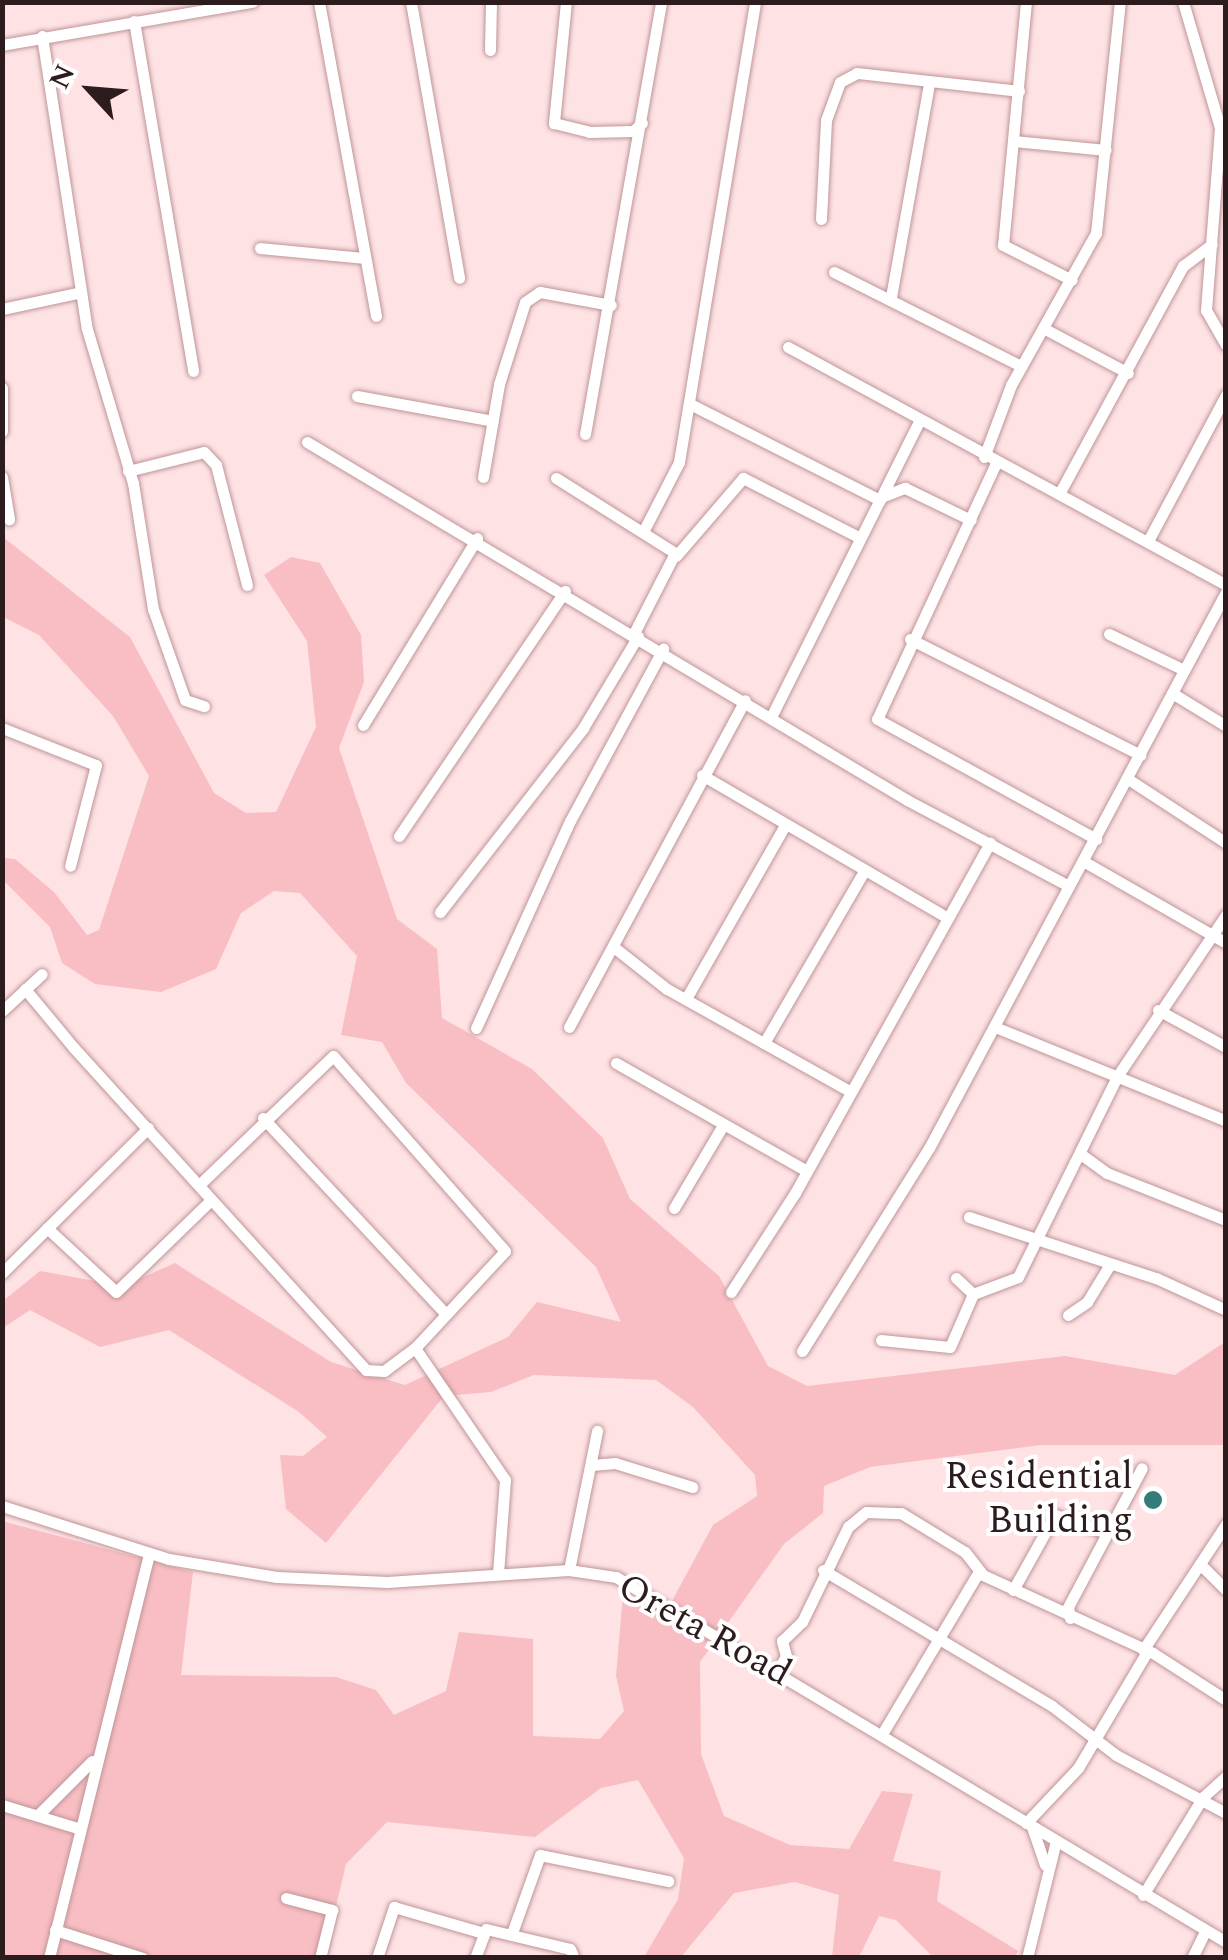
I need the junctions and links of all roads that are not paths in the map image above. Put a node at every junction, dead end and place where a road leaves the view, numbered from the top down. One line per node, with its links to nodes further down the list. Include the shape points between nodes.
1 (252, 2): 11 (street)
2 (319, 2): 23 (street)
3 (411, 2): 25 (street)
4 (491, 2): 14 (street)
5 (566, 2): 17 (street, via 552,120 574,132)
6 (660, 2): 17 (street)
7 (755, 2): 42 (street)
8 (1026, 2): 16 (street)
9 (1120, 2): 19 (street)
10 (1188, 3): 21 (street, via 1220,128)
11 (134, 21): 12 (street); 36 (street)
12 (42, 36): 13 (street); 28 (street)
13 (2, 45)
14 (490, 50)
15 (929, 84): 16 (street); 20 (street, via 856,73 835,87); 27 (street, via 913,203)
16 (1018, 91): 18 (street)
17 (638, 131): 29 (street)
18 (1014, 140): 19 (street); 26 (street, via 1004,250)
19 (1106, 150): 26 (street, via 1096,233)
20 (821, 219)
21 (1212, 244): 33 (street, via 1206,310); 37 (street, via 1183,266)
22 (260, 248): 23 (street)
23 (363, 258): 31 (street)
24 (834, 272): 27 (street)
25 (459, 278)
26 (1072, 280): 32 (street)
27 (891, 291): 35 (street)
28 (81, 292): 30 (street); 49 (street, via 97,377)
29 (611, 304): 43 (street, via 529,297 514,324); 46 (street)
30 (2, 309)
31 (376, 316)
32 (1043, 328): 35 (street); 37 (street)
33 (1226, 345)
34 (788, 347): 44 (street)
35 (1022, 366): 48 (street)
36 (192, 371)
37 (1128, 372): 53 (street)
38 (2, 388): 41 (street)
39 (1226, 395): 59 (street)
40 (357, 396): 43 (street)
41 (4, 404): 45 (street)
42 (690, 404): 54 (street); 57 (street, via 677,470)
43 (493, 421): 51 (street)
44 (919, 421): 48 (street); 54 (street)
45 (2, 430)
46 (584, 434)
47 (307, 442): 60 (street)
48 (990, 460): 53 (street); 56 (street)
49 (128, 471): 63 (street, via 204,452 216,464); 74 (street, via 165,652 185,700)
50 (2, 477): 55 (street)
51 (483, 477)
52 (556, 478): 57 (street)
53 (1059, 494): 59 (street)
54 (880, 498): 56 (street, via 905,488); 58 (street)
55 (10, 520)
56 (971, 520): 69 (street)
57 (645, 528): 61 (street)
58 (860, 538): 61 (street, via 742,478); 75 (street)
59 (1148, 541): 62 (street)
60 (480, 544): 64 (street); 76 (street)
61 (676, 556): 67 (street)
62 (1226, 584)
63 (247, 585)
64 (565, 591): 67 (street); 83 (street)
65 (1226, 592): 66 (street)
66 (1220, 614): 71 (street)
67 (633, 631): 70 (street); 91 (street, via 582,728)
68 (1109, 634): 71 (street)
69 (910, 638): 79 (street); 84 (street, via 880,722)
70 (664, 649): 73 (street); 103 (street, via 570,821)
71 (1184, 670): 72 (street)
72 (1172, 693): 77 (street); 79 (street)
73 (745, 700): 75 (street); 80 (street)
74 (204, 706)
75 (772, 715): 85 (street)
76 (363, 725)
77 (1226, 726)
78 (3, 732): 88 (street, via 96,765)
79 (1141, 755): 81 (street)
80 (702, 774): 82 (street); 95 (street)
81 (1128, 778): 84 (street); 86 (street)
82 (785, 826): 89 (street); 98 (street)
83 (400, 836)
84 (1096, 839): 87 (street)
85 (990, 843): 90 (street); 93 (street)
86 (1226, 843)
87 (1084, 861): 90 (street); 94 (street)
88 (70, 866)
89 (864, 873): 93 (street); 104 (street)
90 (1070, 886): 102 (street)
91 (440, 912)
92 (1226, 914): 94 (street)
93 (946, 917): 108 (street)
94 (1220, 940): 100 (street)
95 (615, 948): 98 (street); 101 (street)
96 (42, 974): 97 (street)
97 (26, 989): 99 (street); 112 (street)
98 (687, 998): 104 (street)
99 (2, 1010)
100 (1158, 1010): 105 (street); 107 (street)
101 (569, 1027)
102 (996, 1027): 107 (street); 134 (street)
103 (476, 1028)
104 (764, 1043): 108 (street)
105 (1226, 1048)
106 (616, 1063): 111 (street)
107 (1118, 1076): 110 (street); 113 (street)
108 (848, 1090): 114 (street)
109 (263, 1118): 115 (street); 130 (street); 130 (street, via 325,1058 341,1060 504,1247)
110 (1226, 1121)
111 (723, 1125): 114 (street); 117 (street)
112 (148, 1128): 115 (street); 120 (street)
113 (1082, 1155): 119 (street, via 1107,1173); 122 (street)
114 (805, 1170): 127 (street)
115 (199, 1185): 116 (street)
116 (212, 1200): 123 (street, via 116,1292); 133 (street, via 366,1370 384,1371)
117 (674, 1208)
118 (969, 1218): 122 (street)
119 (1226, 1220)
120 (47, 1228): 121 (street); 123 (street)
121 (35, 1240): 123 (street); 125 (street)
122 (1035, 1242): 124 (street); 128 (street, via 1018,1276)
123 (58, 1243)
124 (1109, 1266): 129 (street); 131 (street, via 1087,1302)
125 (2, 1274)
126 (956, 1278): 128 (street)
127 (731, 1292)
128 (973, 1294): 132 (street, via 950,1347)
129 (1226, 1310)
130 (444, 1312): 133 (street)
131 (1068, 1315)
132 (881, 1340)
133 (415, 1348): 147 (street, via 505,1480)
134 (802, 1350)
135 (597, 1431): 136 (street)
136 (592, 1466): 138 (street, via 616,1464); 143 (street)
137 (1142, 1468): 141 (street)
138 (692, 1488)
139 (2, 1506): 142 (street, Oreta Road)
140 (1226, 1524): 145 (street)
141 (1107, 1533): 148 (street, via 1055,1515); 150 (street)
142 (149, 1554): 147 (street, Oreta Road, via 277,1577 387,1582); 159 (street)
143 (569, 1570): 147 (street, Oreta Road); 153 (street, Oreta Road, via 640,1586)
144 (823, 1570): 146 (street, via 866,1512 906,1515 974,1560); 151 (street); 153 (street, via 802,1622 782,1641 786,1656)
145 (1200, 1570): 149 (street); 152 (street)
146 (978, 1572): 148 (street); 151 (street)
147 (498, 1573)
148 (1013, 1590): 150 (street)
149 (1226, 1590)
150 (1066, 1612): 152 (street)
151 (938, 1640): 155 (street); 156 (street)
152 (1149, 1650): 154 (street); 155 (street)
153 (778, 1670): 156 (street, Oreta Road)
154 (1226, 1700)
155 (1093, 1733): 157 (street); 158 (street)
156 (882, 1734): 167 (street, Oreta Road)
157 (1108, 1749): 158 (street); 163 (street)
158 (1085, 1756): 167 (street)
159 (92, 1761): 160 (street); 162 (street)
160 (74, 1776): 162 (street); 166 (street)
161 (1226, 1776): 163 (street)
162 (88, 1780): 168 (street)
163 (1202, 1797): 165 (street); 172 (street)
164 (2, 1804): 166 (street)
165 (1226, 1812)
166 (39, 1814): 168 (street)
167 (1029, 1825): 169 (street, Oreta Road); 170 (street)
168 (77, 1828): 175 (street)
169 (1056, 1841): 170 (street); 172 (street, Oreta Road)
170 (1045, 1865): 187 (street)
171 (668, 1881): 174 (street, via 540,1855)
172 (1143, 1895): 177 (street, Oreta Road)
173 (286, 1898): 183 (street, via 332,1910)
174 (516, 1914): 176 (street); 179 (street)
175 (55, 1930): 181 (street); 182 (street)
176 (496, 1930): 178 (street); 179 (street)
177 (1205, 1931): 180 (street, Oreta Road); 188 (street)
178 (480, 1932): 184 (street, via 394,1907); 185 (street)
179 (512, 1933): 186 (street, via 570,1949)
180 (1226, 1942)
181 (49, 1958)
182 (143, 1958)
183 (320, 1958)
184 (377, 1958)
185 (474, 1958)
186 (574, 1958)
187 (1028, 1958)
188 (1192, 1958)

